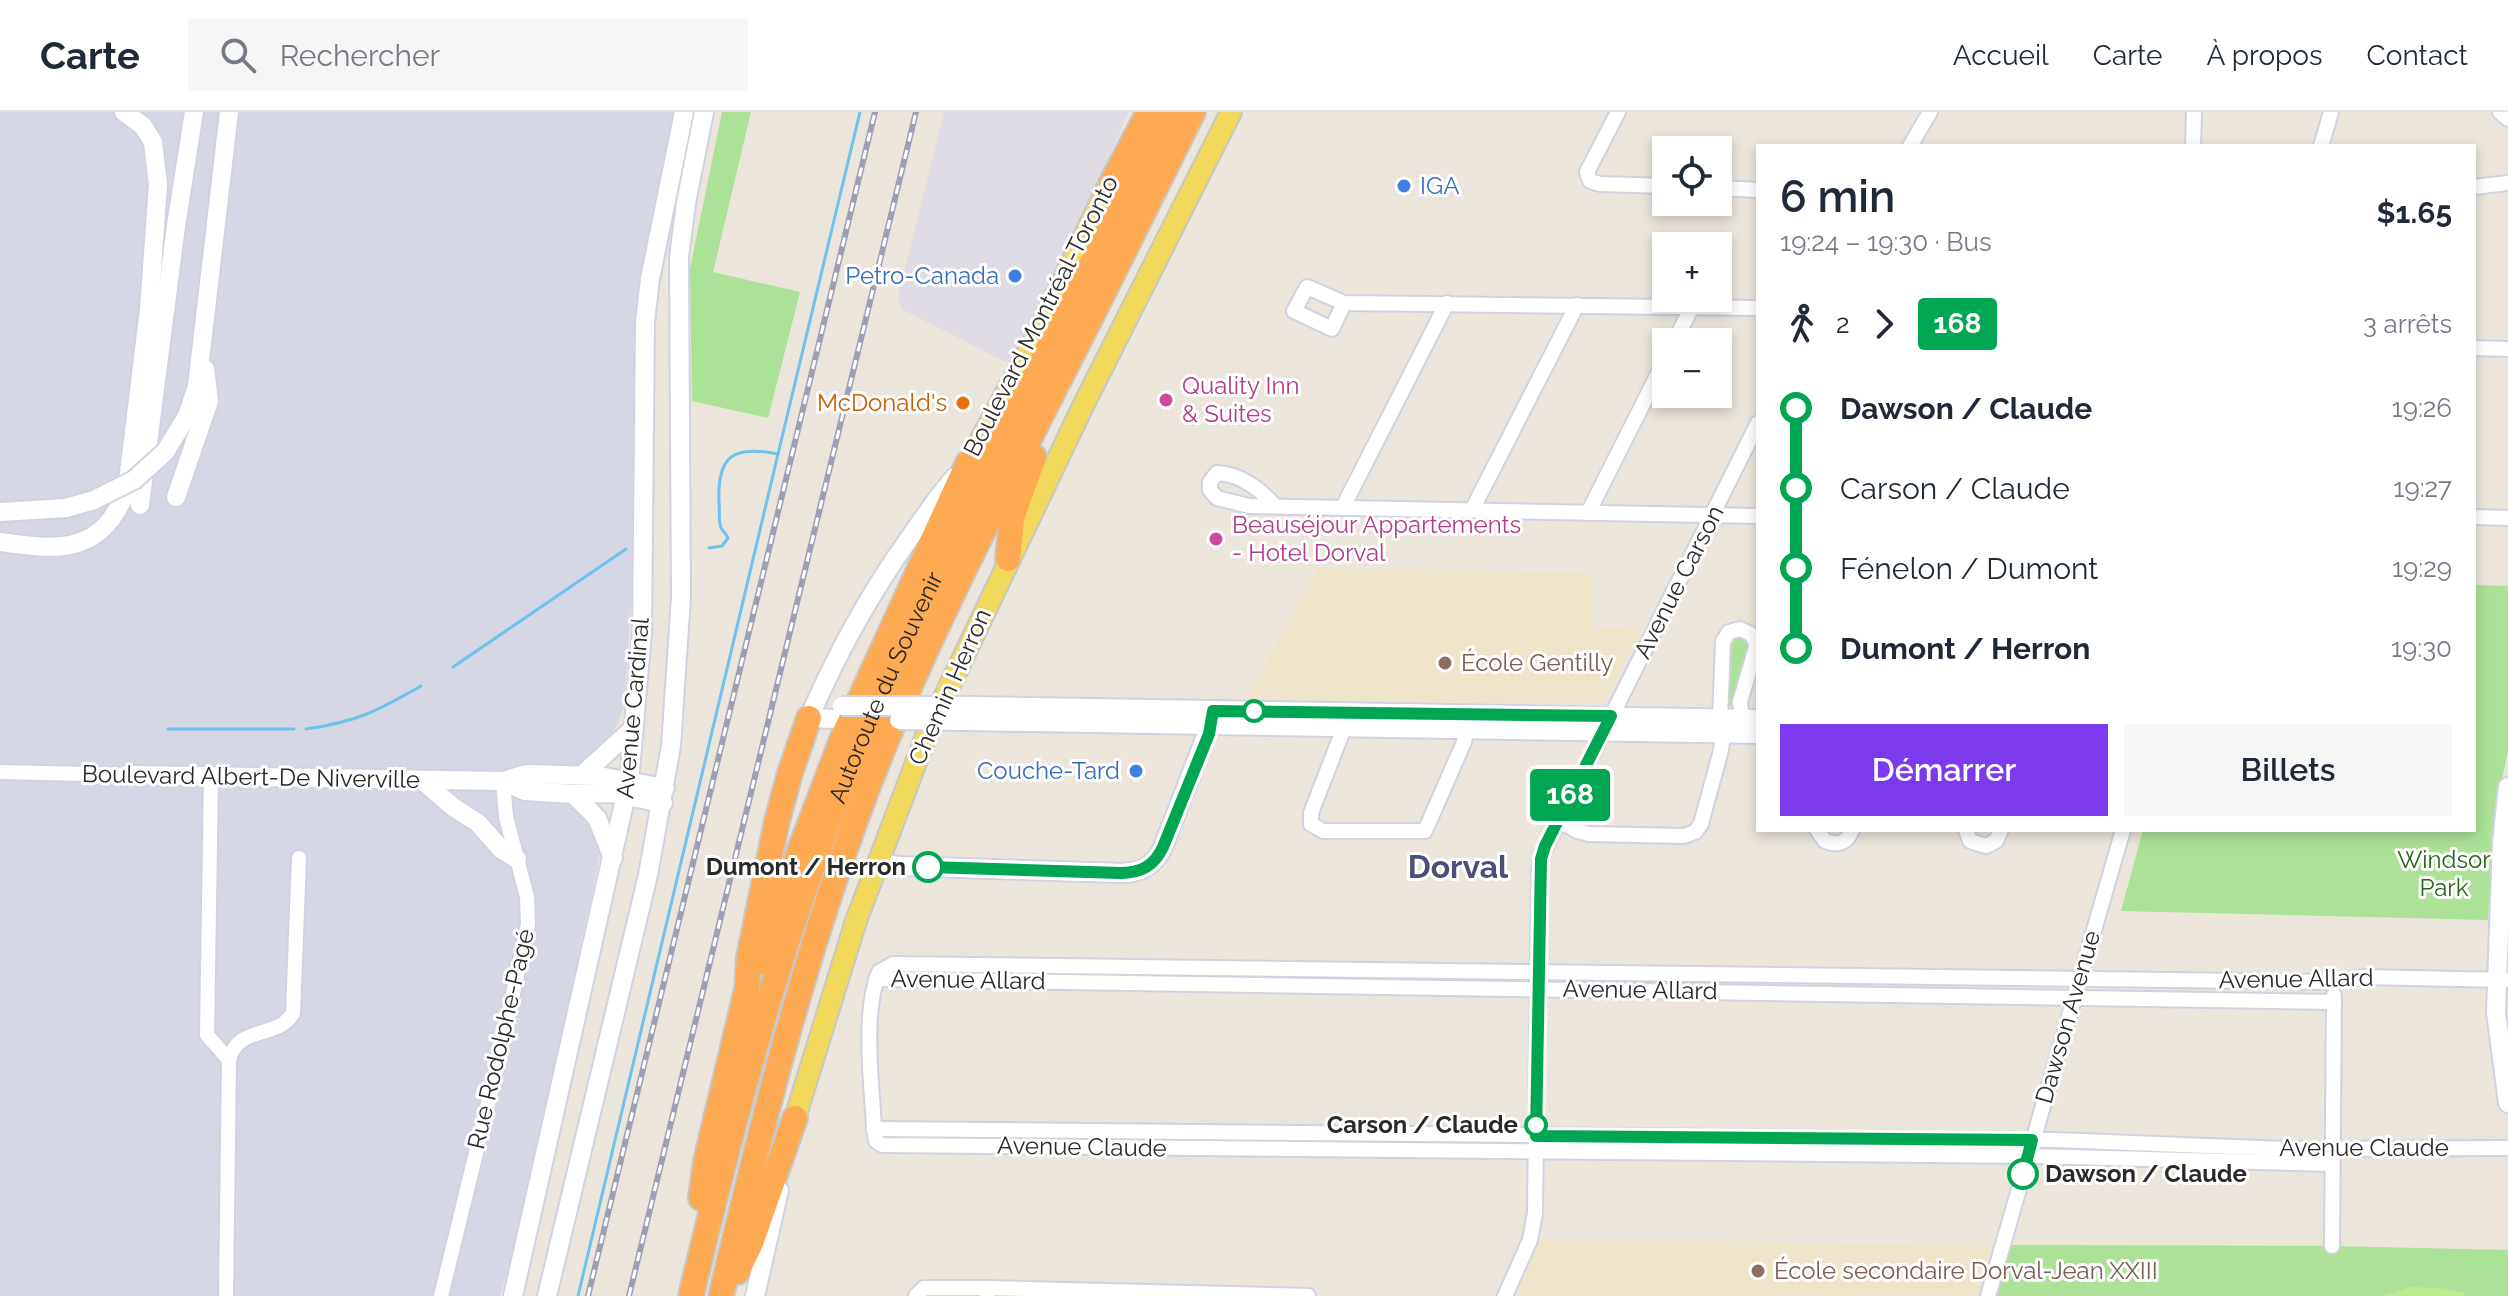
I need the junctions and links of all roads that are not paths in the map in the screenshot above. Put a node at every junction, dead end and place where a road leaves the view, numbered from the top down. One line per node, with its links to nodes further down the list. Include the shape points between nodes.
1 (124, 112): 50 (street, via 153,142 158,185 127,489 108,523 82,542 48,549)
2 (194, 112): 40 (street)
3 (229, 112): 32 (street)
4 (684, 112): 60 (street, Avenue Cardinal, via 645,322 643,603)
5 (704, 112): 72 (street, Avenue Cardinal, via 679,257 681,616)
6 (1136, 112): 21 (main road, Boulevard Montréal-Toronto)
7 (1149, 112): 21 (highway)
8 (1168, 112): 119 (highway, Autoroute du Souvenir, via 938,568 854,758 769,998)
9 (1193, 112): 35 (highway, Autoroute du Souvenir)
10 (1231, 112): 51 (main road, Chemin Herron)
11 (1618, 112): 22 (street, via 1587,172 1590,181)
12 (1930, 112): 17 (street)
13 (2194, 112): 18 (street)
14 (2331, 112): 19 (street)
15 (2500, 112): 16 (street)
16 (2508, 119)
17 (1911, 144)
18 (2193, 144)
19 (2322, 144)
20 (2508, 183): 23 (street)
21 (1111, 184): 38 (main road, Boulevard Montréal-Toronto)
22 (1652, 186)
23 (2476, 187)
24 (1732, 189): 25 (street)
25 (1756, 190)
26 (1344, 303): 27 (street)
27 (1447, 303): 28 (street); 42 (street)
28 (1577, 305): 29 (street); 43 (street)
29 (1652, 306)
30 (1732, 308): 31 (street)
31 (1756, 308)
32 (202, 346): 39 (street, via 209,401); 44 (street, bridge, via 191,406 177,434 134,480 66,508)
33 (2476, 348): 34 (street)
34 (2508, 349)
35 (1061, 377): 51 (highway, via 1012,518); 120 (highway, Autoroute du Souvenir, via 944,610 857,815 793,1008)
36 (1652, 386): 45 (street)
37 (1756, 427): 46 (street, Avenue Carson)
38 (968, 463): 54 (street, Boulevard Montréal-Toronto, via 875,589); 93 (highway, via 845,732)
39 (176, 497)
40 (140, 505)
41 (1275, 506): 42 (street)
42 (1343, 507): 43 (street)
43 (1472, 510): 45 (street)
44 (0, 512)
45 (1588, 513): 46 (street)
46 (1713, 515): 47 (street); 58 (street, Avenue Carson)
47 (1756, 516)
48 (2476, 517): 49 (street)
49 (2508, 518)
50 (0, 542)
51 (1008, 559): 82 (main road, Chemin Herron, via 928,731)
52 (1756, 642): 59 (street, via 1740,629 1729,632 1722,644)
53 (1756, 647): 56 (street, via 1740,702)
54 (812, 712): 55 (street, bridge); 93 (highway, via 777,821)
55 (1212, 719): 57 (street); 82 (street, via 1163,847 1145,869 1120,873)
56 (1750, 719): 59 (street)
57 (1348, 720): 58 (street); 61 (street); 61 (street, via 1310,817 1313,827 1323,831 1425,831)
58 (1607, 724): 59 (street); 61 (street); 73 (street, Avenue Carson)
59 (1722, 726): 62 (street); 73 (street, via 1721,750 1695,832 1589,834)
60 (634, 728): 65 (street); 70 (street, Avenue Cardinal)
61 (1467, 729)
62 (1756, 734)
63 (0, 772): 64 (street, Boulevard Albert-De Niverville)
64 (127, 775): 66 (street, Boulevard Albert-De Niverville)
65 (582, 775): 68 (street, Boulevard Albert-De Niverville, via 526,774); 70 (street, Boulevard Albert-De Niverville)
66 (211, 776): 67 (street, Boulevard Albert-De Niverville); 97 (street, via 207,1035)
67 (422, 780): 68 (street, Boulevard Albert-De Niverville); 81 (street)
68 (503, 781): 71 (street, Boulevard Albert-De Niverville, via 525,791); 81 (street, Rue Rodolphe-Pagé)
69 (2508, 787): 89 (street, via 2502,830)
70 (628, 788): 71 (street, Boulevard Albert-De Niverville); 72 (street, Boulevard Albert-De Niverville); 80 (street, Avenue Cardinal)
71 (573, 794): 80 (street, via 597,818)
72 (664, 796): 118 (street, Avenue Cardinal)
73 (1558, 820): 88 (street, Avenue Carson, via 1540,864)
74 (1818, 832): 75 (street, via 1834,844)
75 (1851, 832)
76 (1967, 832): 77 (street, via 1970,841 1982,846 1996,841)
77 (2000, 832)
78 (2122, 832): 87 (street, Dawson Avenue)
79 (299, 858): 97 (street, via 293,1013 282,1025 237,1043)
80 (613, 858): 117 (street, Avenue Cardinal)
81 (517, 859): 116 (street, Rue Rodolphe-Pagé, via 527,897 527,933)
82 (877, 862): 99 (main road, Chemin Herron)
83 (1108, 967): 84 (street, Avenue Allard); 86 (street, Avenue Allard, via 893,964); 91 (street)
84 (1315, 969): 88 (street, Avenue Allard); 92 (street)
85 (1807, 976): 87 (street, Avenue Allard); 88 (street, Avenue Allard); 94 (street)
86 (876, 979): 91 (street, Avenue Allard); 100 (street, via 870,1050)
87 (2079, 979): 90 (street, Avenue Allard); 95 (street, Dawson Avenue)
88 (1538, 980): 92 (street, Avenue Allard); 94 (street, Avenue Allard); 102 (street, Avenue Carson)
89 (2502, 980): 90 (street, Avenue Allard, via 2363,977); 98 (street, via 2496,1012)
90 (2334, 982): 96 (street)
91 (1108, 983): 92 (street, Avenue Allard)
92 (1315, 986)
93 (747, 989): 119 (highway, via 706,1161)
94 (1807, 993): 95 (street, Avenue Allard)
95 (2074, 998): 96 (street, Avenue Allard); 104 (street, Dawson Avenue)
96 (2334, 1002): 105 (street)
97 (229, 1060): 115 (street)
98 (2508, 1103)
99 (795, 1118): 120 (highway, via 751,1243); 121 (street, Chemin Herron)
100 (874, 1129): 101 (street, Avenue Claude); 107 (street, Avenue Claude, via 882,1145)
101 (1300, 1134): 102 (street, Avenue Claude); 107 (street)
102 (1536, 1136): 103 (street, Avenue Claude); 108 (street, Avenue Carson)
103 (1787, 1138): 104 (street, Avenue Claude); 109 (street)
104 (2032, 1140): 105 (street, Avenue Claude); 110 (street, Dawson Avenue)
105 (2333, 1147): 106 (street, Avenue Claude); 111 (street)
106 (2508, 1148)
107 (1300, 1150): 108 (street, Avenue Claude)
108 (1536, 1153): 109 (street, Avenue Claude); 124 (street, Avenue Carson, via 1530,1240)
109 (1787, 1155): 110 (street, Avenue Claude)
110 (2028, 1156): 111 (street, Avenue Claude); 125 (street, Dawson Avenue)
111 (2332, 1164): 112 (street)
112 (2332, 1246)
113 (987, 1292): 114 (street); 122 (street, via 924,1288)
114 (1172, 1294): 123 (street)
115 (226, 1296)
116 (441, 1296)
117 (513, 1296)
118 (547, 1296)
119 (690, 1296)
120 (723, 1296)
121 (755, 1296)
122 (916, 1296)
123 (1308, 1296)
124 (1505, 1296)
125 (1988, 1296)

